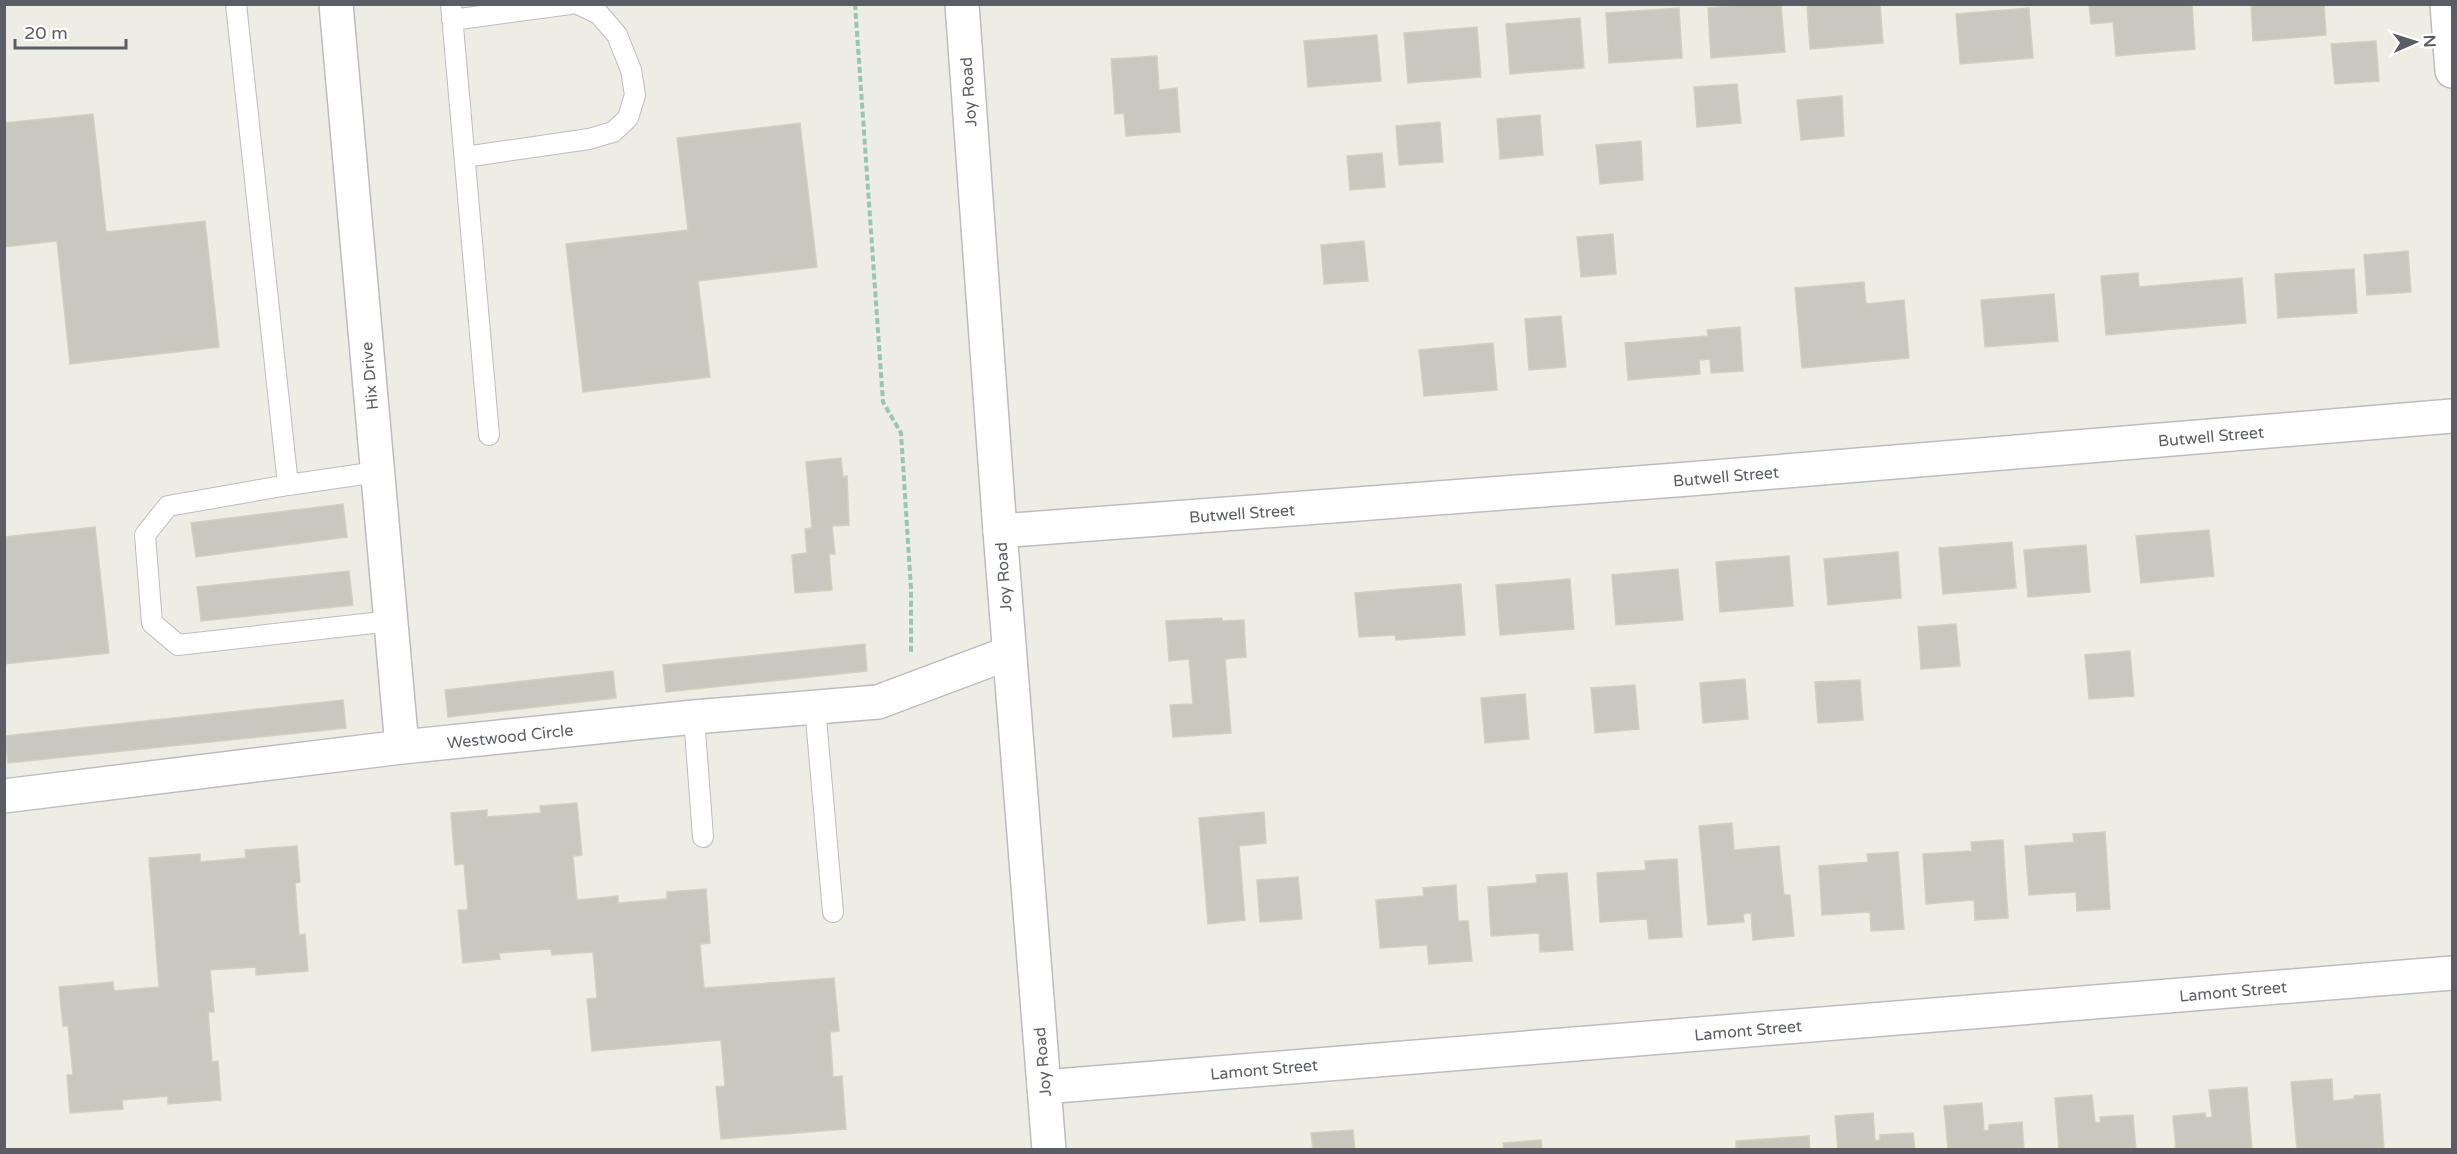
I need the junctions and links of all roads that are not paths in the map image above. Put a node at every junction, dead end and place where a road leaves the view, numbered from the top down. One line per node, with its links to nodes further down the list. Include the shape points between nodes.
1 (236, 4): 13 (lane)
2 (336, 4): 12 (street, Hix Drive)
3 (570, 4): 7 (lane)
4 (578, 4): 9 (lane, via 599,14 617,35 631,70 635,95 628,118 613,132 589,139)
5 (962, 4): 14 (street, Joy Road)
6 (2447, 4): 8 (street)
7 (452, 12): 9 (lane)
8 (2452, 70)
9 (465, 157): 11 (lane)
10 (2452, 416): 14 (street, Butwell Street)
11 (489, 435)
12 (378, 472): 13 (lane); 15 (street, Hix Drive)
13 (288, 484): 15 (lane, via 168,506 145,536 153,623 178,645)
14 (1000, 531): 16 (street, Joy Road)
15 (391, 621): 19 (street, Hix Drive)
16 (1009, 653): 17 (street, Westwood Circle, via 878,702); 24 (street, Joy Road)
17 (815, 707): 18 (street, Westwood Circle); 22 (lane)
18 (693, 717): 19 (street, Westwood Circle); 21 (lane)
19 (402, 747): 20 (street, Westwood Circle)
20 (4, 796)
21 (704, 837)
22 (832, 912)
23 (2452, 973): 24 (street, Lamont Street)
24 (1044, 1087): 25 (street, Joy Road)
25 (1049, 1149)

